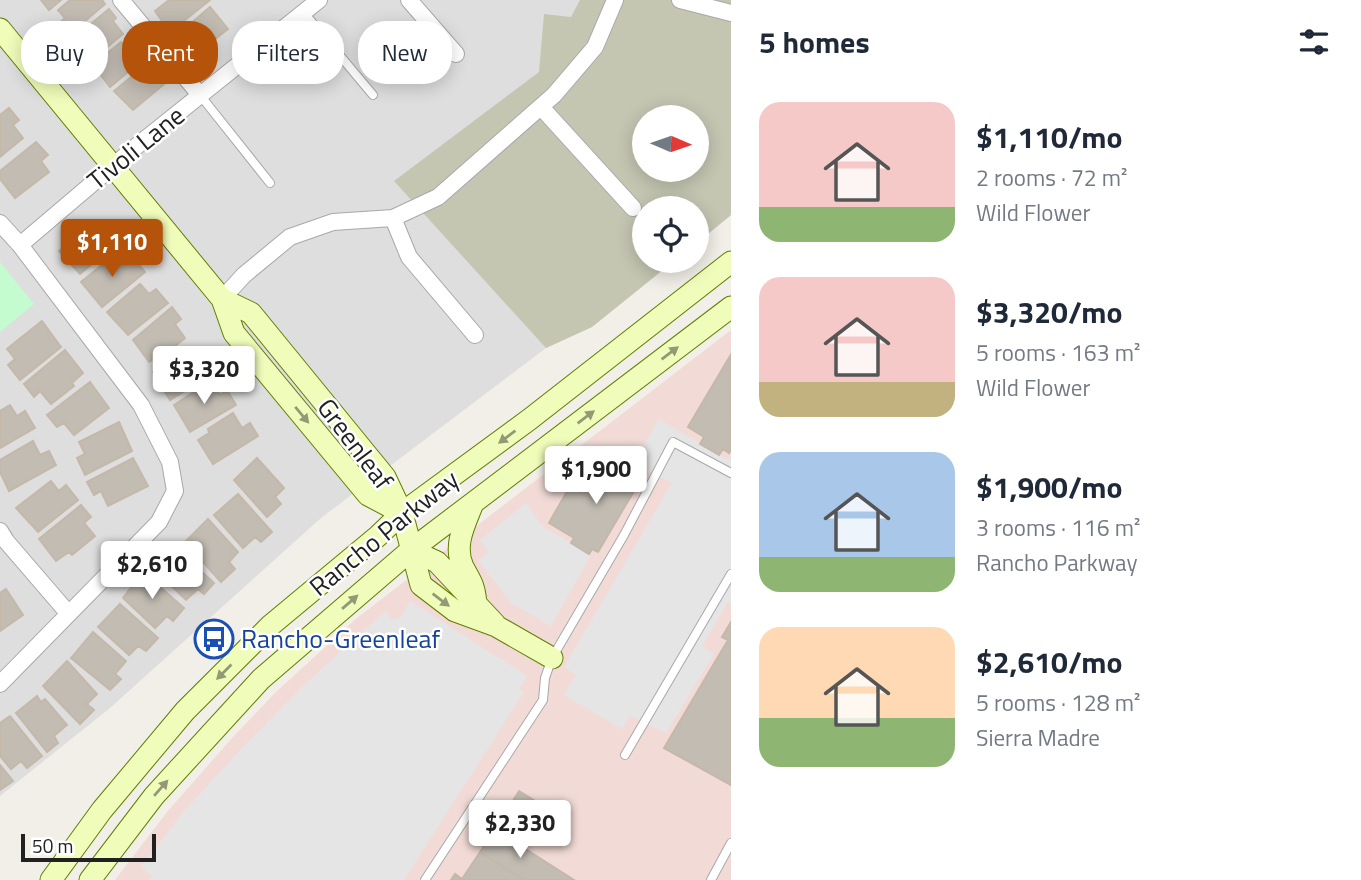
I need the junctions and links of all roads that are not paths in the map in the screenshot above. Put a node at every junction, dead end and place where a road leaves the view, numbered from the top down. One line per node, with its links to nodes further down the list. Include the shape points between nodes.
1 (121, 0): 10 (street)
2 (319, 0): 7 (street, Tivoli Lane)
3 (615, 0): 12 (street, via 595,47)
4 (680, 0): 6 (street)
5 (413, 1): 9 (street)
6 (731, 13)
7 (304, 14): 10 (street, Tivoli Lane); 11 (lane)
8 (0, 29): 13 (main road, Greenleaf)
9 (456, 54)
10 (200, 95): 13 (street, Tivoli Lane); 14 (lane)
11 (373, 96)
12 (541, 107): 15 (street); 16 (street, via 438,197)
13 (113, 166): 18 (street, Tivoli Lane); 20 (main road, Greenleaf)
14 (270, 183)
15 (632, 207)
16 (393, 218): 20 (street, via 333,222 290,237); 22 (street, via 409,257)
17 (0, 223): 18 (street)
18 (20, 245): 30 (street, via 141,405 170,462 175,491 159,522)
19 (731, 262): 25 (main road, Rancho Parkway, one-way to 25)
20 (222, 299): 25 (main road, Greenleaf, via 234,333 368,495)
21 (731, 306): 24 (main road, Rancho Parkway, one-way to 21)
22 (475, 335)
23 (731, 473): 32 (lane, via 673,442)
24 (473, 503): 27 (main road, Rancho Parkway); 29 (main road, via 458,549)
25 (402, 513): 27 (main road); 36 (main road, Rancho Parkway, one-way to 36, via 271,625 185,711 102,810)
26 (0, 531): 30 (street)
27 (411, 550): 29 (main road, via 437,562); 31 (main road, one-way to 31, via 421,585 455,611); 37 (main road, Rancho Parkway, one-way to 27, via 154,796 261,679)
28 (731, 574): 34 (lane)
29 (476, 603): 31 (main road)
30 (68, 613): 33 (street)
31 (496, 626): 32 (main road)
32 (552, 657): 38 (lane, via 543,700)
33 (0, 684)
34 (625, 755)
35 (731, 843): 39 (lane)
36 (51, 880)
37 (90, 880)
38 (425, 880)
39 (711, 880)

